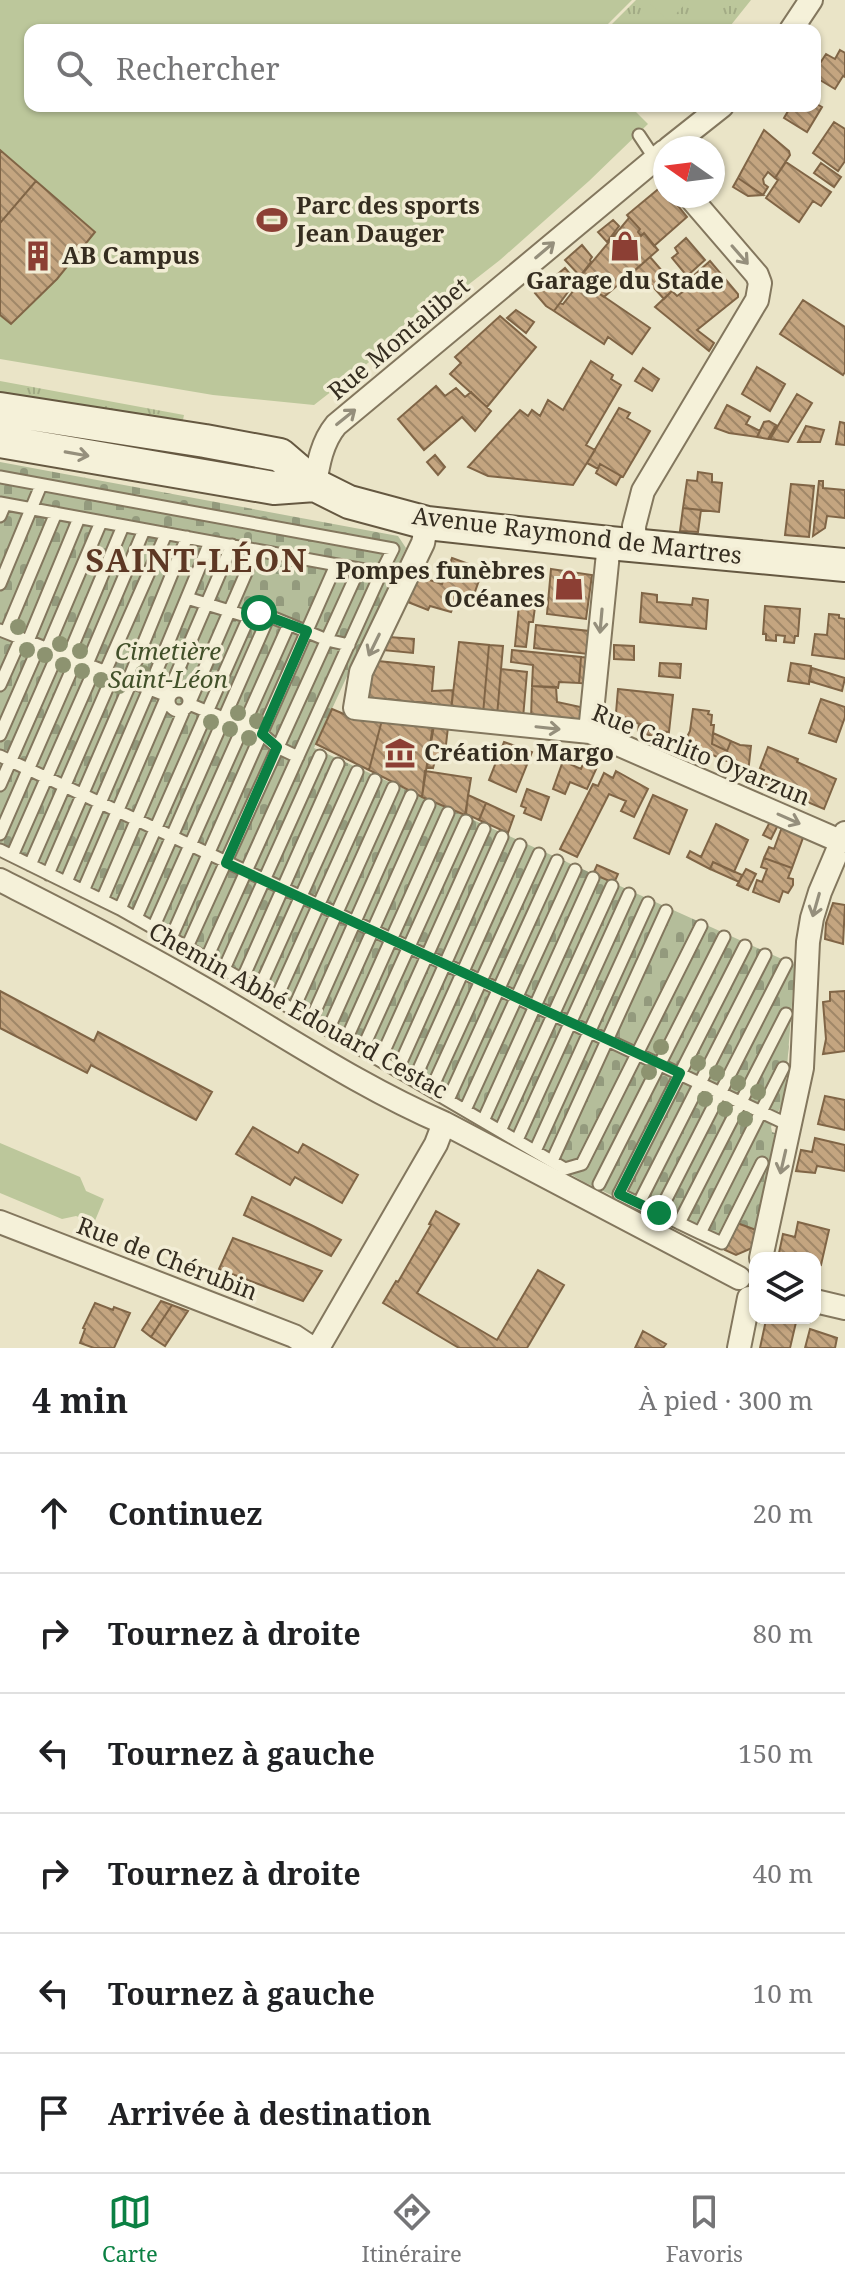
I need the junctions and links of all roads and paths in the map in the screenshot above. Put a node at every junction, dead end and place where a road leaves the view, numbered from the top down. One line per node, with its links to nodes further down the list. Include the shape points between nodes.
1 (811, 0): 2 (street)
2 (795, 24)
3 (715, 112): 5 (street, Rue Montalibet)
4 (639, 135): 6 (lane)
5 (687, 136)
6 (653, 148)
7 (653, 165): 13 (street, Rue Montalibet, one-way to 7, via 328,435 336,425)
8 (699, 208): 26 (street, one-way to 26, via 757,275 757,300 643,491 634,526)
9 (0, 409): 13 (main road, Avenue Raymond de Martres, via 280,455)
10 (0, 441): 13 (main road, one-way to 13, via 274,488)
11 (0, 477): 12 (lane)
12 (41, 485): 15 (lane); 31 (lane, via 393,549)
13 (315, 485): 19 (main road, Avenue Raymond de Martres, via 349,502)
14 (2, 508): 15 (lane)
15 (31, 509): 16 (lane); 32 (lane)
16 (56, 513): 17 (lane); 40 (lane)
17 (79, 518): 18 (lane); 43 (lane)
18 (101, 522): 20 (lane); 43 (lane)
19 (427, 523): 26 (main road, Avenue Raymond de Martres); 52 (street, Rue Carlito Oyarzun, one-way to 52, via 423,543 361,672 355,708)
20 (123, 526): 21 (lane); 43 (lane)
21 (144, 530): 22 (lane); 43 (lane)
22 (166, 534): 23 (lane); 43 (lane)
23 (187, 537): 24 (lane); 44 (lane)
24 (210, 542): 25 (lane); 33 (lane)
25 (232, 545): 27 (lane); 34 (lane)
26 (622, 545): 29 (main road, Avenue Raymond de Martres); 52 (street, one-way to 52)
27 (256, 550): 28 (lane); 35 (lane)
28 (336, 565): 30 (lane); 39 (lane)
29 (845, 565)
30 (359, 569): 31 (lane); 41 (lane)
31 (381, 573): 42 (lane)
32 (0, 584)
33 (187, 598): 34 (lane); 46 (lane)
34 (207, 604): 35 (lane); 47 (lane)
35 (229, 611): 37 (lane); 48 (lane)
36 (269, 616): 37 (lane); 38 (lane); 50 (lane)
37 (249, 617): 49 (lane)
38 (289, 624): 39 (lane); 51 (lane)
39 (307, 631): 41 (lane); 53 (lane)
40 (2, 632): 43 (lane)
41 (327, 640): 42 (lane); 55 (lane)
42 (349, 645): 57 (lane)
43 (67, 657): 44 (lane); 45 (lane); 54 (lane); 58 (lane); 60 (lane); 62 (lane); 65 (lane)
44 (129, 682): 46 (lane); 67 (lane)
45 (0, 685)
46 (149, 689): 47 (lane); 69 (lane)
47 (169, 697): 48 (lane, via 182,691); 71 (lane)
48 (186, 707): 49 (lane); 73 (lane)
49 (207, 712): 50 (lane); 75 (lane)
50 (223, 719): 51 (lane); 78 (lane)
51 (244, 726): 53 (lane); 82 (lane)
52 (590, 732): 80 (street, Rue Carlito Oyarzun, one-way to 80)
53 (262, 734): 55 (lane); 84 (lane)
54 (0, 735)
55 (277, 747): 57 (lane); 87 (lane)
56 (320, 756): 94 (lane)
57 (298, 757): 90 (lane)
58 (5, 758): 60 (lane); 64 (lane)
59 (338, 764): 97 (lane)
60 (28, 769): 62 (lane); 77 (lane)
61 (357, 772): 100 (lane)
62 (46, 778): 65 (lane); 83 (lane)
63 (375, 780): 103 (lane)
64 (0, 785)
65 (64, 786): 67 (lane); 88 (lane)
66 (393, 788): 106 (lane)
67 (82, 795): 69 (lane); 91 (lane)
68 (411, 796): 108 (lane)
69 (100, 803): 71 (lane); 95 (lane)
70 (429, 805): 111 (lane)
71 (118, 811): 73 (lane); 98 (lane)
72 (448, 813): 114 (lane)
73 (136, 820): 75 (lane); 101 (lane)
74 (466, 821): 117 (lane)
75 (155, 829): 78 (lane); 104 (lane)
76 (484, 829): 119 (lane)
77 (0, 834)
78 (172, 837): 82 (lane); 107 (lane)
79 (502, 837): 121 (lane)
80 (843, 838): 158 (street, one-way to 158, via 820,892 808,942 802,1068)
81 (520, 845): 124 (lane)
82 (190, 846): 84 (lane); 110 (lane)
83 (6, 853): 88 (lane)
84 (208, 854): 87 (lane); 113 (lane)
85 (539, 854): 126 (lane)
86 (557, 861): 128 (lane)
87 (226, 863): 90 (lane); 116 (lane)
88 (30, 865): 91 (lane)
89 (575, 870): 129 (lane)
90 (245, 872): 94 (lane); 120 (lane)
91 (48, 874): 95 (lane)
92 (593, 878): 131 (lane)
93 (0, 880): 157 (street, Chemin Abbé Edouard Cestac, via 193,982 398,1103)
94 (264, 880): 97 (lane); 123 (lane)
95 (66, 882): 98 (lane)
96 (612, 886): 133 (lane)
97 (282, 889): 100 (lane); 125 (lane)
98 (83, 891): 101 (lane)
99 (629, 894): 136 (lane)
100 (300, 897): 103 (lane); 127 (lane)
101 (102, 900): 104 (lane)
102 (648, 903): 138 (lane)
103 (319, 906): 106 (lane); 130 (lane)
104 (120, 909): 107 (lane)
105 (666, 911): 140 (lane)
106 (337, 914): 108 (lane); 132 (lane)
107 (136, 918): 110 (lane)
108 (355, 922): 111 (lane); 135 (lane)
109 (701, 926): 142 (lane)
110 (153, 928): 113 (lane)
111 (373, 931): 114 (lane); 137 (lane)
112 (724, 937): 144 (lane)
113 (171, 938): 116 (lane)
114 (391, 939): 117 (lane); 139 (lane)
115 (745, 946): 147 (lane)
116 (187, 947): 120 (lane)
117 (409, 947): 119 (lane); 141 (lane)
118 (765, 955): 149 (lane)
119 (427, 956): 121 (lane); 143 (lane)
120 (205, 961): 123 (lane)
121 (445, 964): 124 (lane); 146 (lane)
122 (786, 964): 151 (lane)
123 (224, 969): 125 (lane)
124 (463, 972): 126 (lane); 148 (lane)
125 (242, 980): 127 (lane)
126 (481, 981): 128 (lane); 150 (lane)
127 (259, 989): 130 (lane)
128 (499, 989): 129 (lane); 152 (lane)
129 (517, 997): 131 (lane); 154 (lane)
130 (276, 999): 132 (lane)
131 (535, 1006): 133 (lane); 156 (lane)
132 (293, 1010): 135 (lane)
133 (553, 1014): 136 (lane); 159 (lane)
134 (786, 1014): 153 (lane)
135 (311, 1020): 137 (lane)
136 (570, 1022): 138 (lane); 160 (lane)
137 (328, 1030): 139 (lane)
138 (589, 1031): 140 (lane); 161 (lane)
139 (346, 1040): 141 (lane)
140 (607, 1040): 142 (lane); 162 (lane)
141 (362, 1050): 143 (lane)
142 (637, 1053): 144 (lane); 162 (lane, via 582,1164 565,1169)
143 (380, 1060): 146 (lane)
144 (660, 1064): 147 (lane); 164 (lane)
145 (783, 1068): 155 (lane)
146 (397, 1071): 148 (lane)
147 (680, 1073): 149 (lane); 165 (lane, via 619,1194)
148 (414, 1080): 150 (lane)
149 (700, 1083): 151 (lane); 165 (lane)
150 (431, 1090): 152 (lane)
151 (721, 1092): 153 (lane); 166 (lane)
152 (448, 1100): 154 (lane)
153 (741, 1102): 155 (lane); 168 (lane)
154 (465, 1110): 156 (lane)
155 (761, 1111): 158 (lane); 169 (lane)
156 (483, 1121): 159 (lane)
157 (444, 1123): 171 (street, Chemin Abbé Edouard Cestac); 175 (street)
158 (791, 1126): 170 (street, one-way to 170)
159 (500, 1131): 160 (lane)
160 (517, 1140): 161 (lane)
161 (535, 1151): 162 (lane)
162 (552, 1161)
163 (762, 1163): 169 (lane, via 722,1243)
164 (599, 1184)
165 (639, 1203): 166 (lane)
166 (659, 1213): 168 (lane)
167 (0, 1222): 175 (street, Rue de Chérubin)
168 (679, 1223): 169 (lane)
169 (700, 1233)
170 (762, 1252)
171 (749, 1285)
172 (749, 1292): 176 (street)
173 (821, 1302): 174 (street)
174 (845, 1308)
175 (315, 1348)
176 (739, 1348)

